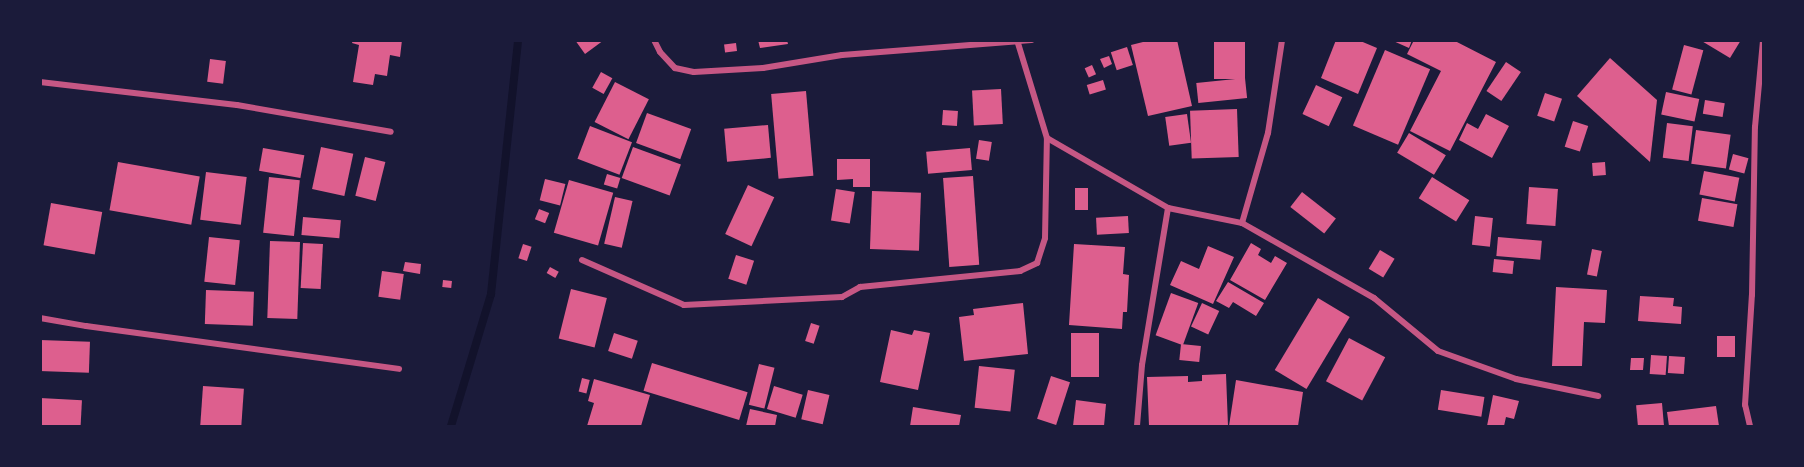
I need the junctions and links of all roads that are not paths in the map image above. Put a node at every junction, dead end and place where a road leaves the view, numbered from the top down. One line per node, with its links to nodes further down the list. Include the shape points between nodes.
1 (654, 40): 5 (street, via 675,68 694,72 763,68 842,55)
2 (1031, 40): 5 (street)
3 (1282, 40): 10 (street, via 1268,133)
4 (1764, 40): 16 (street, via 1755,127 1752,295 1745,405)
5 (1018, 42): 8 (street)
6 (40, 82): 7 (street, via 237,105)
7 (391, 132)
8 (1047, 138): 9 (street); 11 (street, via 1045,238 1037,263 1020,271 861,287 842,297 684,305)
9 (1168, 208): 10 (street); 15 (street, via 1142,365)
10 (1242, 223): 14 (street, via 1374,298 1438,351 1516,379)
11 (582, 260)
12 (40, 318): 13 (street)
13 (399, 369)
14 (1598, 396)
15 (1137, 426)
16 (1750, 426)

